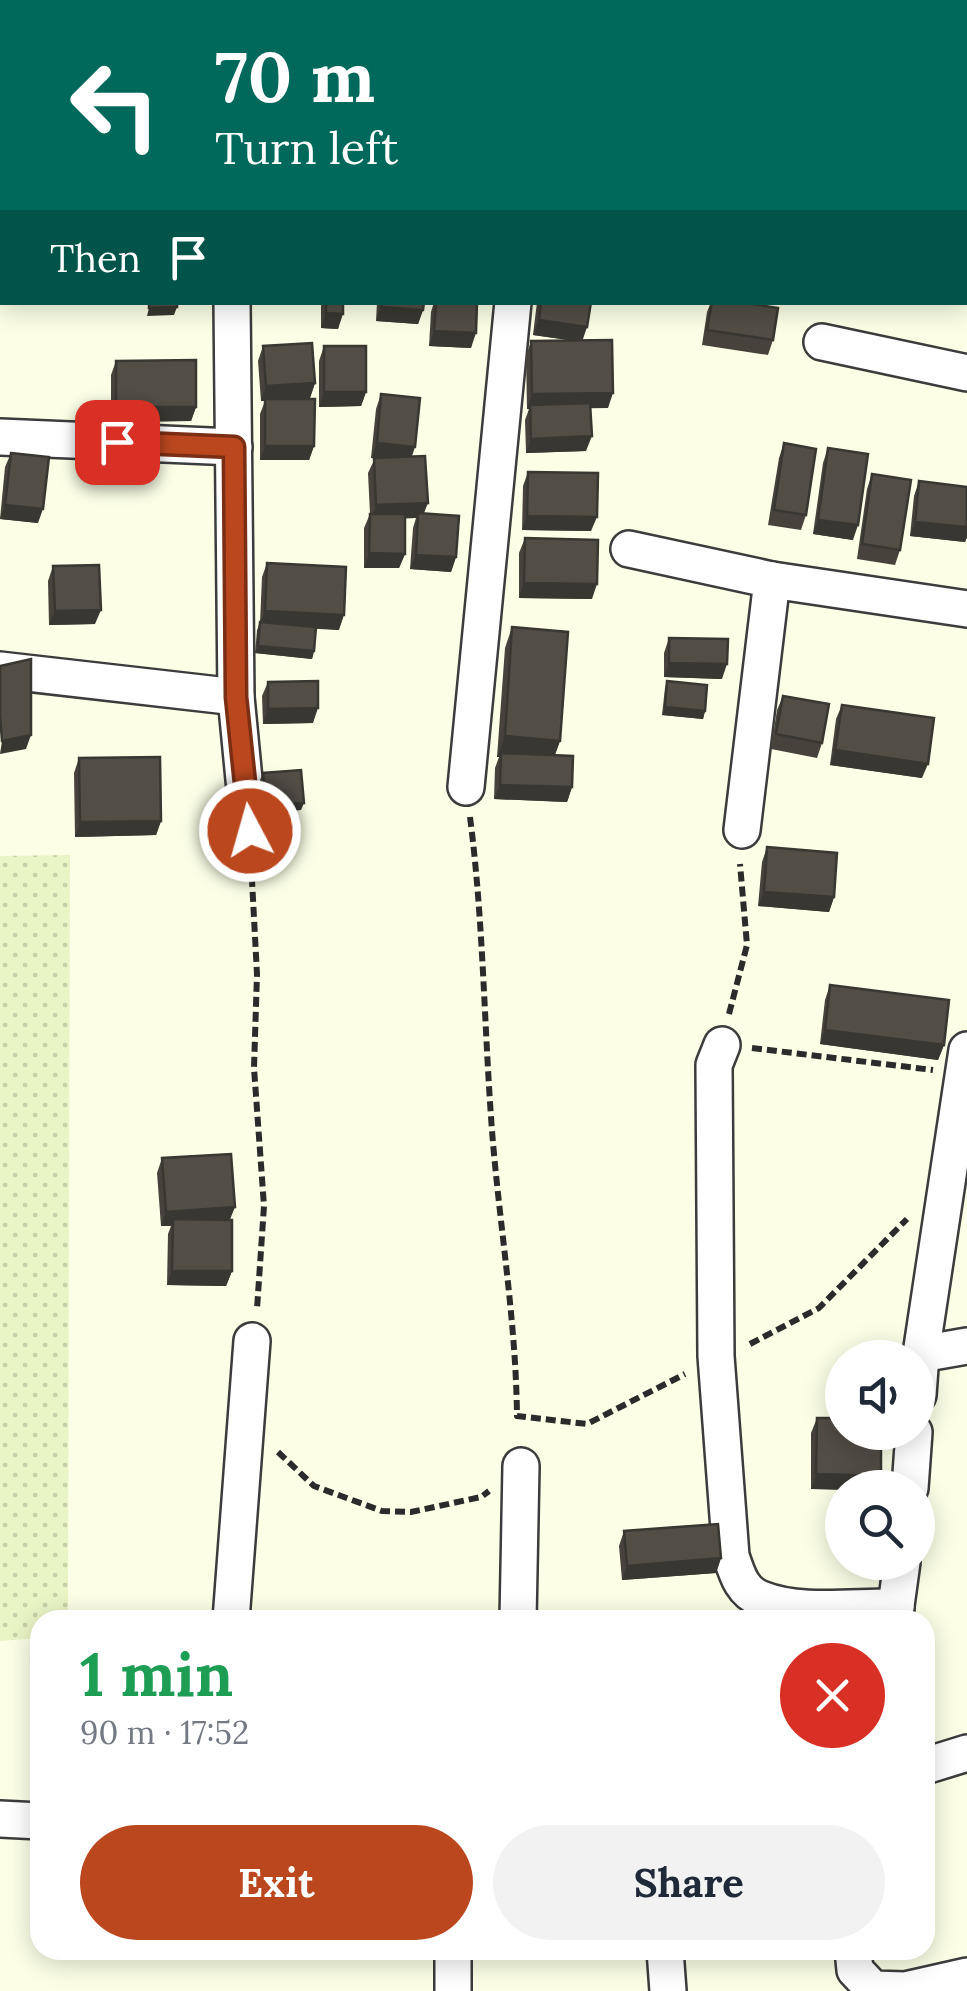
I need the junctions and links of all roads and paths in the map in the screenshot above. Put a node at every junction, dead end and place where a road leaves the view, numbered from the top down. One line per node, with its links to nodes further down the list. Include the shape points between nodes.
1 (232, 305): 6 (street)
2 (513, 305): 12 (street)
3 (822, 342): 4 (street)
4 (967, 373)
5 (0, 437): 6 (street)
6 (234, 447): 11 (street)
7 (629, 549): 8 (street)
8 (772, 580): 9 (street); 13 (street)
9 (967, 609)
10 (0, 670): 11 (street)
11 (236, 697): 14 (street)
12 (466, 788): 23 (path)
13 (742, 830): 15 (path, via 746,945)
14 (250, 831): 19 (path, via 264,1206)
15 (722, 1045): 16 (path); 22 (street, via 714,1065)
16 (965, 1062): 18 (street)
17 (911, 1215): 22 (path, via 820,1308)
18 (923, 1340)
19 (252, 1341): 27 (street)
20 (967, 1346): 21 (street)
21 (935, 1352)
22 (716, 1356): 23 (path, via 587,1424); 29 (street, via 723,1503 739,1582 760,1599)
23 (517, 1416): 25 (path)
24 (272, 1436): 25 (path, via 277,1451 314,1486 382,1511 412,1512 482,1497)
25 (521, 1466): 28 (street)
26 (900, 1580): 30 (street)
27 (232, 1610)
28 (518, 1610)
29 (844, 1610)
30 (896, 1610)
31 (967, 1754): 32 (street)
32 (935, 1763)
33 (0, 1818): 34 (street)
34 (30, 1820)
35 (453, 1960): 39 (street)
36 (666, 1960): 40 (street)
37 (854, 1960): 38 (street, via 873,1989 905,1990)
38 (967, 1976)
39 (453, 1991)
40 (668, 1991)

